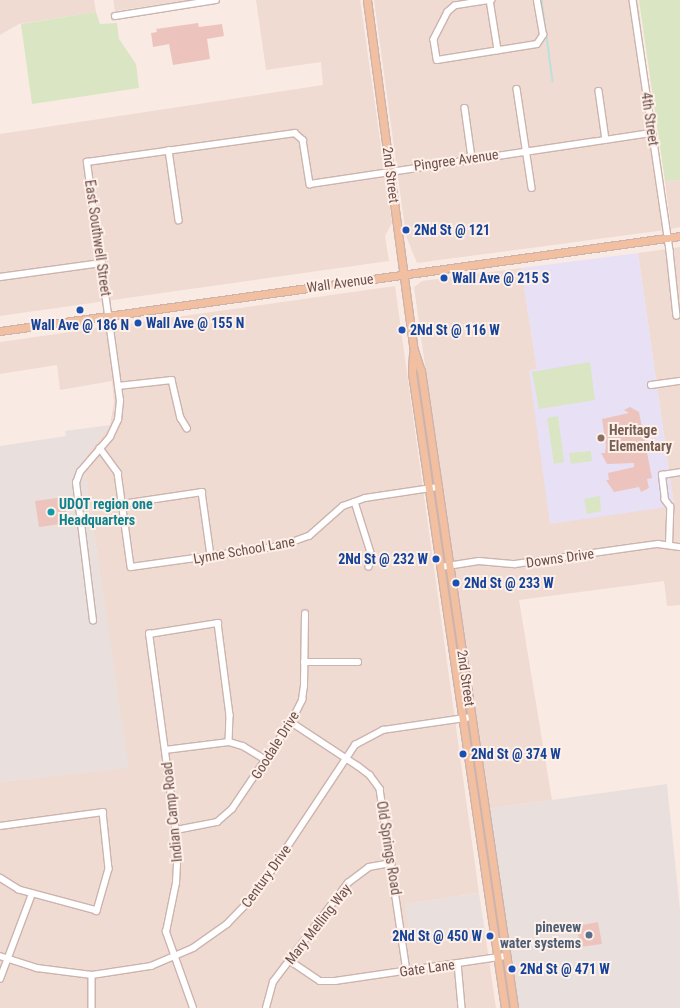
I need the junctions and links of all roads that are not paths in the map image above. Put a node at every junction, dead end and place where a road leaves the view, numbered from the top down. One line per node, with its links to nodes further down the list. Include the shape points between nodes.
1 (216, 0): 6 (street)
2 (367, 0): 17 (main road, 2nd Street)
3 (491, 0): 7 (street); 7 (street, via 455,6 448,12 434,40 437,60)
4 (537, 0): 7 (street, via 543,35 537,44)
5 (634, 0): 11 (street, 4th Street)
6 (115, 16)
7 (498, 50)
8 (517, 89): 14 (street)
9 (599, 91): 12 (street)
10 (464, 108): 15 (street)
11 (652, 133): 12 (street, Pingree Avenue); 21 (street, 4th Street)
12 (606, 140): 14 (street, Pingree Avenue)
13 (169, 150): 16 (street, Pingree Avenue); 17 (street, Pingree Avenue, via 295,132 303,140 310,184); 19 (street)
14 (526, 150): 15 (street, Pingree Avenue); 18 (street)
15 (472, 158): 17 (street, Pingree Avenue)
16 (87, 162): 22 (street, East Southwell Street)
17 (391, 172): 23 (main road, 2nd Street)
18 (532, 188)
19 (179, 220)
20 (680, 236): 21 (main road, Wall Avenue)
21 (668, 238): 23 (main road, Wall Avenue); 26 (street, 4th Street)
22 (102, 263): 24 (street); 25 (street, East Southwell Street)
23 (404, 274): 25 (main road, Wall Avenue); 28 (main road, 2nd Street)
24 (0, 277)
25 (108, 315): 27 (main road, Wall Avenue); 31 (street, East Southwell Street)
26 (677, 316)
27 (0, 331)
28 (414, 350): 35 (main road, 2nd Street, via 421,371); 36 (main road, 2nd Street, via 412,373)
29 (680, 381): 30 (street)
30 (652, 385)
31 (118, 386): 32 (street, via 172,380 181,418); 33 (street, East Southwell Street, via 118,420)
32 (187, 428)
33 (100, 448): 38 (street, via 118,473); 46 (street, East Southwell Street, via 80,472 75,494)
34 (680, 472): 39 (street, via 662,475 665,500 670,507)
35 (438, 487): 36 (street, Lynne School Lane); 42 (main road, 2nd Street)
36 (429, 489): 37 (street, Lynne School Lane); 44 (main road, 2nd Street)
37 (355, 502): 41 (street, Lynne School Lane, via 343,506 309,536 296,542); 43 (street, via 372,556)
38 (122, 504): 41 (street, Lynne School Lane, via 131,567); 41 (street, via 202,492)
39 (669, 545): 40 (street, Downs Drive); 42 (street, Downs Drive, via 515,564 479,562)
40 (680, 547)
41 (212, 556)
42 (449, 566): 44 (street, Downs Drive); 49 (main road, 2nd Street)
43 (369, 567)
44 (440, 567): 50 (main road, 2nd Street)
45 (305, 614): 47 (street, Goodale Drive)
46 (93, 621)
47 (304, 662): 48 (street); 51 (street, Goodale Drive, via 302,700)
48 (358, 662)
49 (472, 717): 50 (street, Century Drive); 63 (main road, 2nd Street)
50 (463, 718): 54 (street, Century Drive, via 383,730 368,736); 64 (main road, 2nd Street)
51 (291, 722): 54 (street, Old Springs Road); 55 (street, Goodale Drive)
52 (229, 742): 53 (street); 53 (street, Indian Camp Road, via 230,715 218,623 148,634); 55 (street, via 242,746)
53 (165, 750): 57 (street, Indian Camp Road)
54 (346, 758): 58 (street, Old Springs Road, via 370,775 380,789); 62 (street, Century Drive, via 256,894 227,924)
55 (266, 760): 57 (street, Goodale Drive, via 239,802 225,816 207,825)
56 (0, 826): 60 (street, via 103,812 109,869 97,911)
57 (176, 830): 62 (street, Indian Camp Road, via 178,866 166,922)
58 (392, 863): 66 (street, Mary Melling Way, via 359,872); 68 (street, Old Springs Road)
59 (0, 878): 60 (street)
60 (32, 894): 65 (street)
61 (0, 956): 65 (street, Century Drive)
62 (175, 956): 69 (street, Century Drive, via 127,972); 72 (street, Indian Camp Road)
63 (506, 956): 64 (street, Gate Lane); 76 (main road, 2nd Street)
64 (498, 957): 67 (street, Gate Lane); 75 (main road, 2nd Street)
65 (8, 959): 69 (street, Century Drive, via 37,968); 70 (street)
66 (289, 960): 68 (street, Gate Lane, via 320,981 348,980); 73 (street, Mary Melling Way, via 273,982)
67 (458, 963): 68 (street, Gate Lane); 74 (street)
68 (407, 971)
69 (92, 975): 71 (street)
70 (0, 979)
71 (92, 1008)
72 (193, 1008)
73 (266, 1008)
74 (462, 1008)
75 (505, 1008)
76 (514, 1008)

